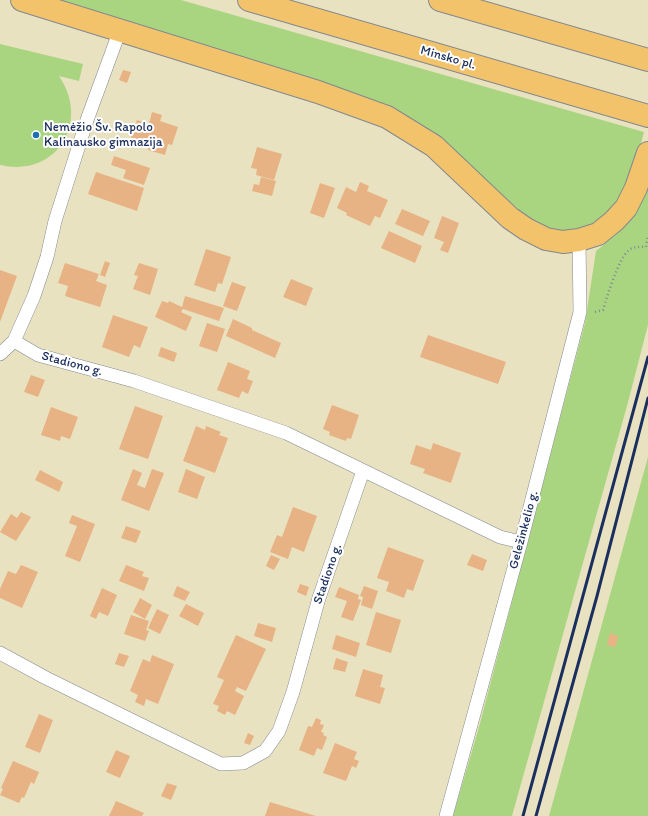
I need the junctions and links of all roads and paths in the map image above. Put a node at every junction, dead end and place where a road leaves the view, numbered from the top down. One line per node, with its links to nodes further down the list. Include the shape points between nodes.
1 (22, 0): 4 (highway)
2 (249, 0): 6 (highway, Minsko pl.)
3 (440, 0): 5 (highway)
4 (120, 30): 9 (highway, via 318,92 388,118 434,146 510,218 526,229 546,239 563,242); 11 (street, via 88,120 34,296)
5 (648, 60)
6 (648, 116)
7 (648, 153): 9 (highway, via 626,208 598,234)
8 (648, 236): 10 (path, via 646,247 636,246 628,250 623,257 603,310)
9 (579, 240): 10 (street, Geležinkelio g.)
10 (580, 312): 14 (street, Geležinkelio g.)
11 (14, 341): 12 (street); 13 (street, Stadiono g., via 38,355 134,381 286,433)
12 (0, 354)
13 (363, 471): 14 (street, via 500,537); 15 (street, Stadiono g., via 319,598 293,692 279,731 265,751 243,763 221,764)
14 (521, 542): 16 (street, Geležinkelio g.)
15 (0, 653)
16 (446, 816)

